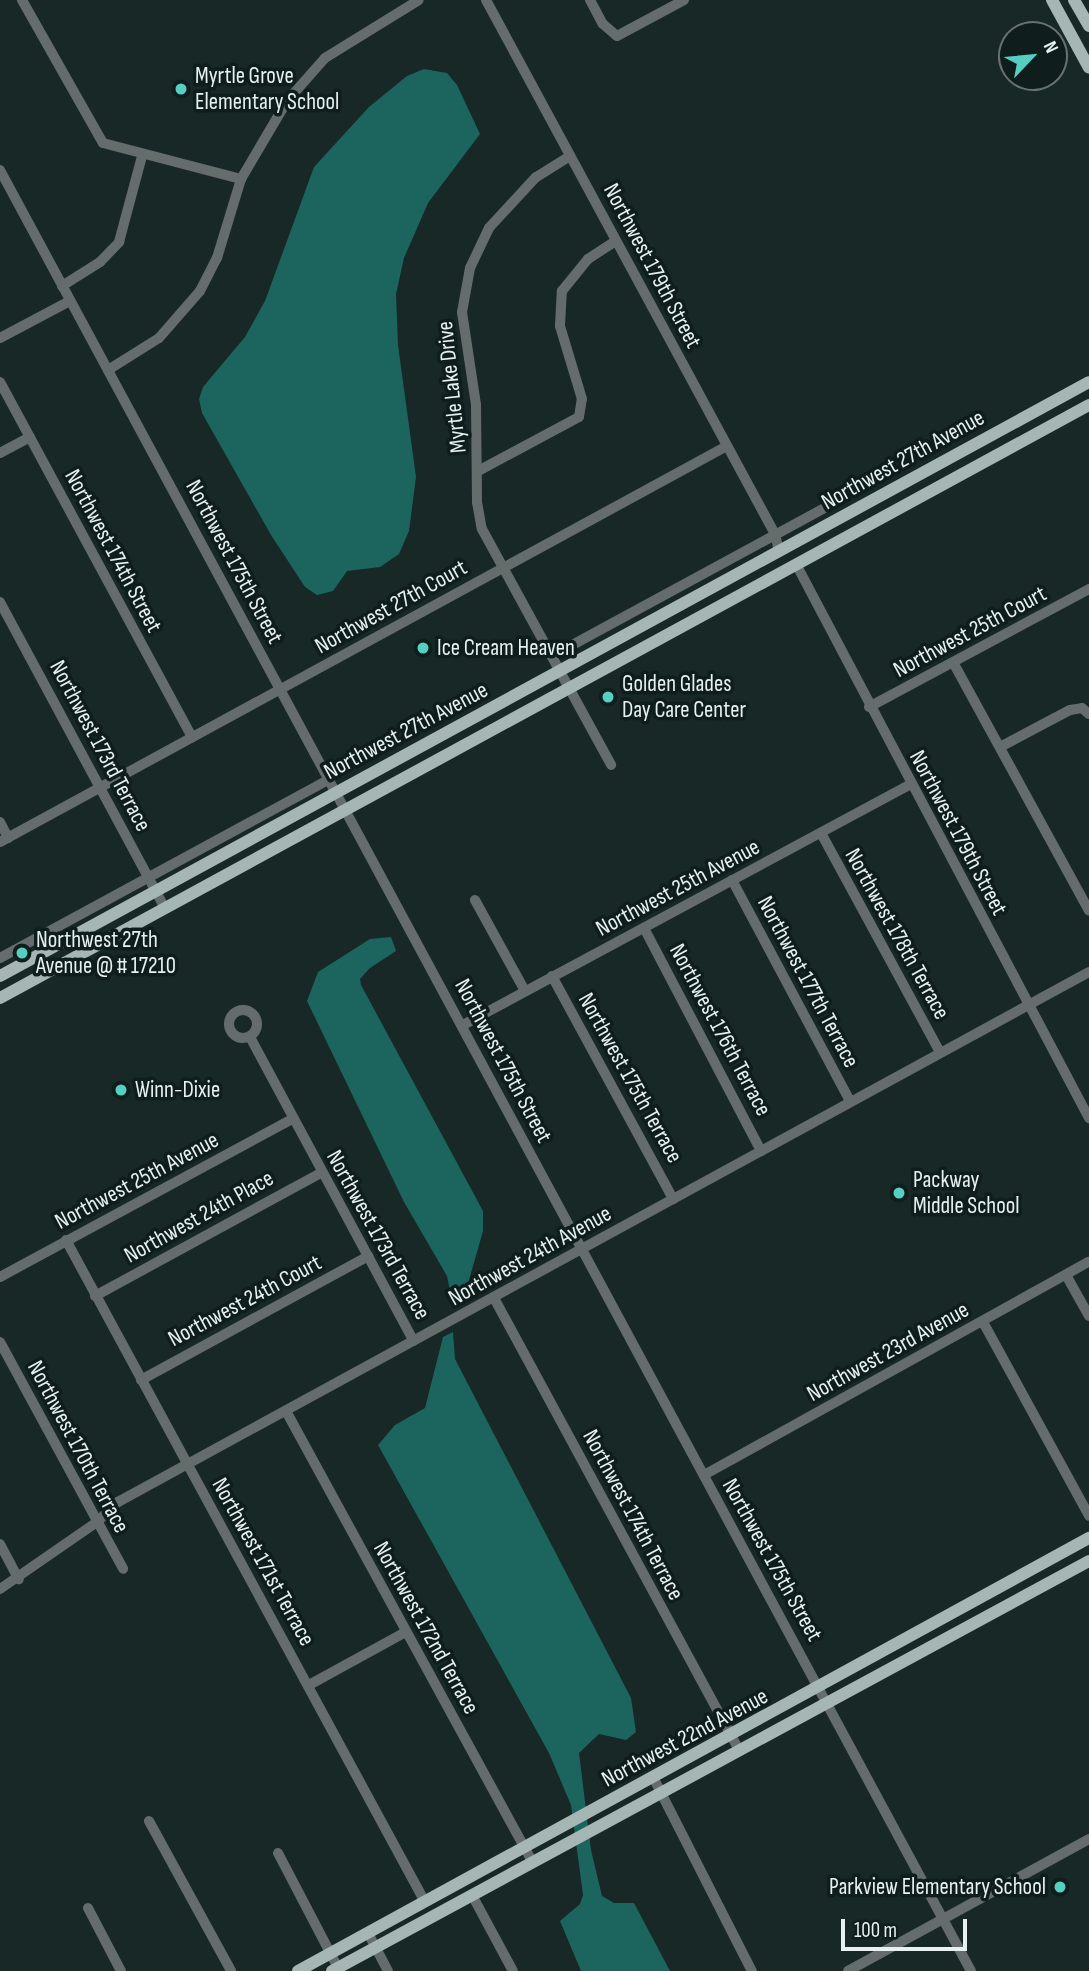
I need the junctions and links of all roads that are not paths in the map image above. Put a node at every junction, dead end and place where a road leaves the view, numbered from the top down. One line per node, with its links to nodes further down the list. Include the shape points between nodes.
1 (22, 0): 11 (street, via 94,133 103,143)
2 (419, 0): 14 (street, via 325,58 287,100)
3 (486, 0): 12 (street, Northwest 179th Street)
4 (590, 0): 8 (street, via 603,24 617,36)
5 (684, 0): 8 (street)
6 (1052, 0): 10 (main road)
7 (1074, 0): 9 (main road)
8 (670, 3)
9 (1089, 26)
10 (1089, 68)
11 (142, 156): 14 (street); 16 (street, via 119,242 100,262)
12 (570, 156): 15 (street, Northwest 179th Street); 28 (street, Myrtle Lake Drive, via 512,198 489,228 470,268 462,313)
13 (0, 170): 16 (street, Northwest 175th Street)
14 (241, 179): 19 (street, via 207,278 159,338)
15 (617, 241): 24 (street, Northwest 179th Street); 28 (street, via 588,259 562,291 560,326 582,399 579,417)
16 (62, 286): 17 (street, Northwest 175th Street)
17 (70, 300): 18 (street); 19 (street, Northwest 175th Street)
18 (0, 338)
19 (108, 370): 41 (street, Northwest 175th Street)
20 (0, 382): 23 (street, Northwest 174th Street)
21 (1089, 382): 25 (main road, Northwest 27th Avenue)
22 (1089, 405): 27 (main road, Northwest 27th Avenue)
23 (30, 437): 26 (street); 45 (street, Northwest 174th Street)
24 (727, 446): 31 (street, Northwest 179th Street); 34 (street, Northwest 27th Court)
25 (969, 448): 27 (main road); 30 (main road, Northwest 27th Avenue)
26 (0, 453)
27 (978, 465): 33 (main road, Northwest 27th Avenue)
28 (480, 470): 34 (street, Myrtle Lake Drive, via 479,516)
29 (828, 506): 31 (street)
30 (813, 533): 32 (main road, Northwest 27th Avenue); 33 (main road, via 796,553)
31 (775, 534): 32 (street, Northwest 179th Street); 38 (street)
32 (779, 552): 35 (main road, via 779,562); 40 (main road, Northwest 27th Avenue)
33 (796, 564): 35 (main road, Northwest 27th Avenue); 43 (street, Northwest 179th Street)
34 (503, 567): 38 (street, Myrtle Lake Drive); 41 (street, Northwest 27th Court)
35 (764, 582): 42 (main road, Northwest 27th Avenue)
36 (1089, 589): 39 (street, Northwest 25th Court)
37 (0, 602): 50 (street, Northwest 173rd Terrace)
38 (552, 656): 40 (street, Myrtle Lake Drive)
39 (954, 664): 43 (street, Northwest 25th Court); 46 (street)
40 (560, 671): 42 (street, Myrtle Lake Drive); 51 (main road, Northwest 27th Avenue)
41 (280, 688): 45 (street, Northwest 27th Court); 48 (street, Northwest 175th Street)
42 (569, 688): 47 (street, Myrtle Lake Drive); 52 (main road, Northwest 27th Avenue)
43 (869, 707): 49 (street, Northwest 179th Street)
44 (1086, 711): 46 (street)
45 (192, 737): 50 (street, Northwest 27th Court)
46 (1000, 747): 61 (street)
47 (611, 765)
48 (328, 780): 51 (street, Northwest 175th Street); 56 (street)
49 (911, 784): 54 (street, Northwest 25th Avenue); 69 (street, Northwest 179th Street)
50 (101, 787): 55 (street, Northwest 27th Court); 56 (street, Northwest 173rd Terrace)
51 (335, 793): 52 (street, Northwest 175th Street); 58 (main road, Northwest 27th Avenue)
52 (344, 810): 60 (main road, Northwest 27th Avenue); 70 (street, Northwest 175th Street)
53 (0, 822): 55 (street)
54 (821, 833): 57 (street, Northwest 25th Avenue); 72 (street, Northwest 178th Terrace)
55 (4, 840)
56 (149, 877): 58 (street, Northwest 173rd Terrace); 63 (street)
57 (732, 880): 62 (street, Northwest 25th Avenue); 73 (street, Northwest 177th Terrace)
58 (156, 891): 60 (street, Northwest 173rd Terrace); 65 (main road, Northwest 27th Avenue)
59 (475, 900): 67 (street)
60 (165, 908): 68 (main road, Northwest 27th Avenue)
61 (1089, 911)
62 (644, 928): 66 (street, Northwest 25th Avenue); 76 (street, Northwest 176th Terrace)
63 (0, 958)
64 (1089, 972): 69 (street, Northwest 24th Avenue)
65 (1, 975): 68 (main road)
66 (552, 976): 67 (street, Northwest 25th Avenue); 78 (street, Northwest 175th Terrace)
67 (525, 991): 70 (street, Northwest 25th Avenue)
68 (6, 995)
69 (1027, 1006): 72 (street, Northwest 24th Avenue); 74 (street, Northwest 179th Street)
70 (463, 1026): 80 (street, Northwest 175th Street)
71 (250, 1037): 75 (street, Northwest 173rd Terrace)
72 (940, 1052): 73 (street, Northwest 24th Avenue)
73 (850, 1101): 76 (street, Northwest 24th Avenue)
74 (1089, 1118)
75 (292, 1119): 77 (street, Northwest 173rd Terrace); 79 (street, Northwest 25th Avenue)
76 (761, 1151): 78 (street, Northwest 24th Avenue)
77 (322, 1172): 81 (street, Northwest 173rd Terrace); 85 (street, Northwest 24th Place)
78 (673, 1199): 80 (street, Northwest 24th Avenue)
79 (66, 1240): 84 (street, Northwest 25th Avenue); 85 (street, Northwest 171st Terrace)
80 (582, 1249): 86 (street, Northwest 24th Avenue); 94 (street, Northwest 175th Street)
81 (368, 1256): 89 (street, Northwest 173rd Terrace); 91 (street, Northwest 24th Court)
82 (1089, 1262): 83 (street, Northwest 23rd Avenue)
83 (1066, 1275): 87 (street); 88 (street, Northwest 23rd Avenue)
84 (0, 1277)
85 (95, 1296): 91 (street, Northwest 171st Terrace)
86 (494, 1298): 89 (street, Northwest 24th Avenue); 107 (street, Northwest 174th Terrace)
87 (1089, 1316)
88 (983, 1322): 94 (street, Northwest 23rd Avenue); 95 (street)
89 (414, 1341): 92 (street, Northwest 24th Avenue)
90 (0, 1342): 96 (street, Northwest 170th Terrace)
91 (141, 1380): 93 (street, Northwest 171st Terrace)
92 (286, 1411): 93 (street, Northwest 24th Avenue); 103 (street, Northwest 172nd Terrace)
93 (187, 1463): 96 (street, Northwest 24th Avenue, via 118,1502); 104 (street, Northwest 171st Terrace)
94 (704, 1475): 105 (street, Northwest 175th Street)
95 (1089, 1516)
96 (96, 1522): 100 (street, Northwest 170th Terrace); 101 (street, Northwest 24th Avenue)
97 (1089, 1538): 105 (main road, Northwest 22nd Avenue)
98 (0, 1544): 101 (street)
99 (1089, 1561): 106 (main road, Northwest 22nd Avenue)
100 (123, 1569)
101 (19, 1579): 102 (street, Northwest 24th Avenue)
102 (0, 1589)
103 (406, 1632): 104 (street); 113 (street, Northwest 172nd Terrace)
104 (309, 1685): 117 (street, Northwest 171st Terrace)
105 (821, 1688): 106 (street, Northwest 175th Street); 107 (main road, Northwest 22nd Avenue)
106 (829, 1703): 108 (main road, Northwest 22nd Avenue); 119 (street, Northwest 175th Street)
107 (731, 1737): 108 (street, Northwest 174th Terrace); 109 (main road, Northwest 22nd Avenue)
108 (739, 1750): 110 (main road, Northwest 22nd Avenue)
109 (654, 1779): 110 (street); 113 (main road, Northwest 22nd Avenue)
110 (661, 1794): 115 (main road, Northwest 22nd Avenue); 129 (street)
111 (149, 1821): 125 (street)
112 (1089, 1839): 119 (street)
113 (524, 1849): 115 (street, Northwest 172nd Terrace); 117 (main road, Northwest 22nd Avenue)
114 (278, 1853): 122 (street)
115 (533, 1863): 116 (main road, Northwest 22nd Avenue)
116 (472, 1895): 121 (main road, Northwest 22nd Avenue); 128 (street)
117 (425, 1902): 120 (main road, Northwest 22nd Avenue)
118 (88, 1908): 124 (street)
119 (943, 1918): 130 (street); 131 (street, Northwest 175th Street)
120 (368, 1933): 121 (street); 122 (main road, Northwest 22nd Avenue)
121 (376, 1948): 123 (main road, Northwest 22nd Avenue); 127 (street)
122 (330, 1954): 123 (street); 126 (main road, Northwest 22nd Avenue)
123 (335, 1969)
124 (121, 1971)
125 (231, 1971)
126 (298, 1971)
127 (388, 1971)
128 (513, 1971)
129 (752, 1971)
130 (848, 1971)
131 (971, 1971)

